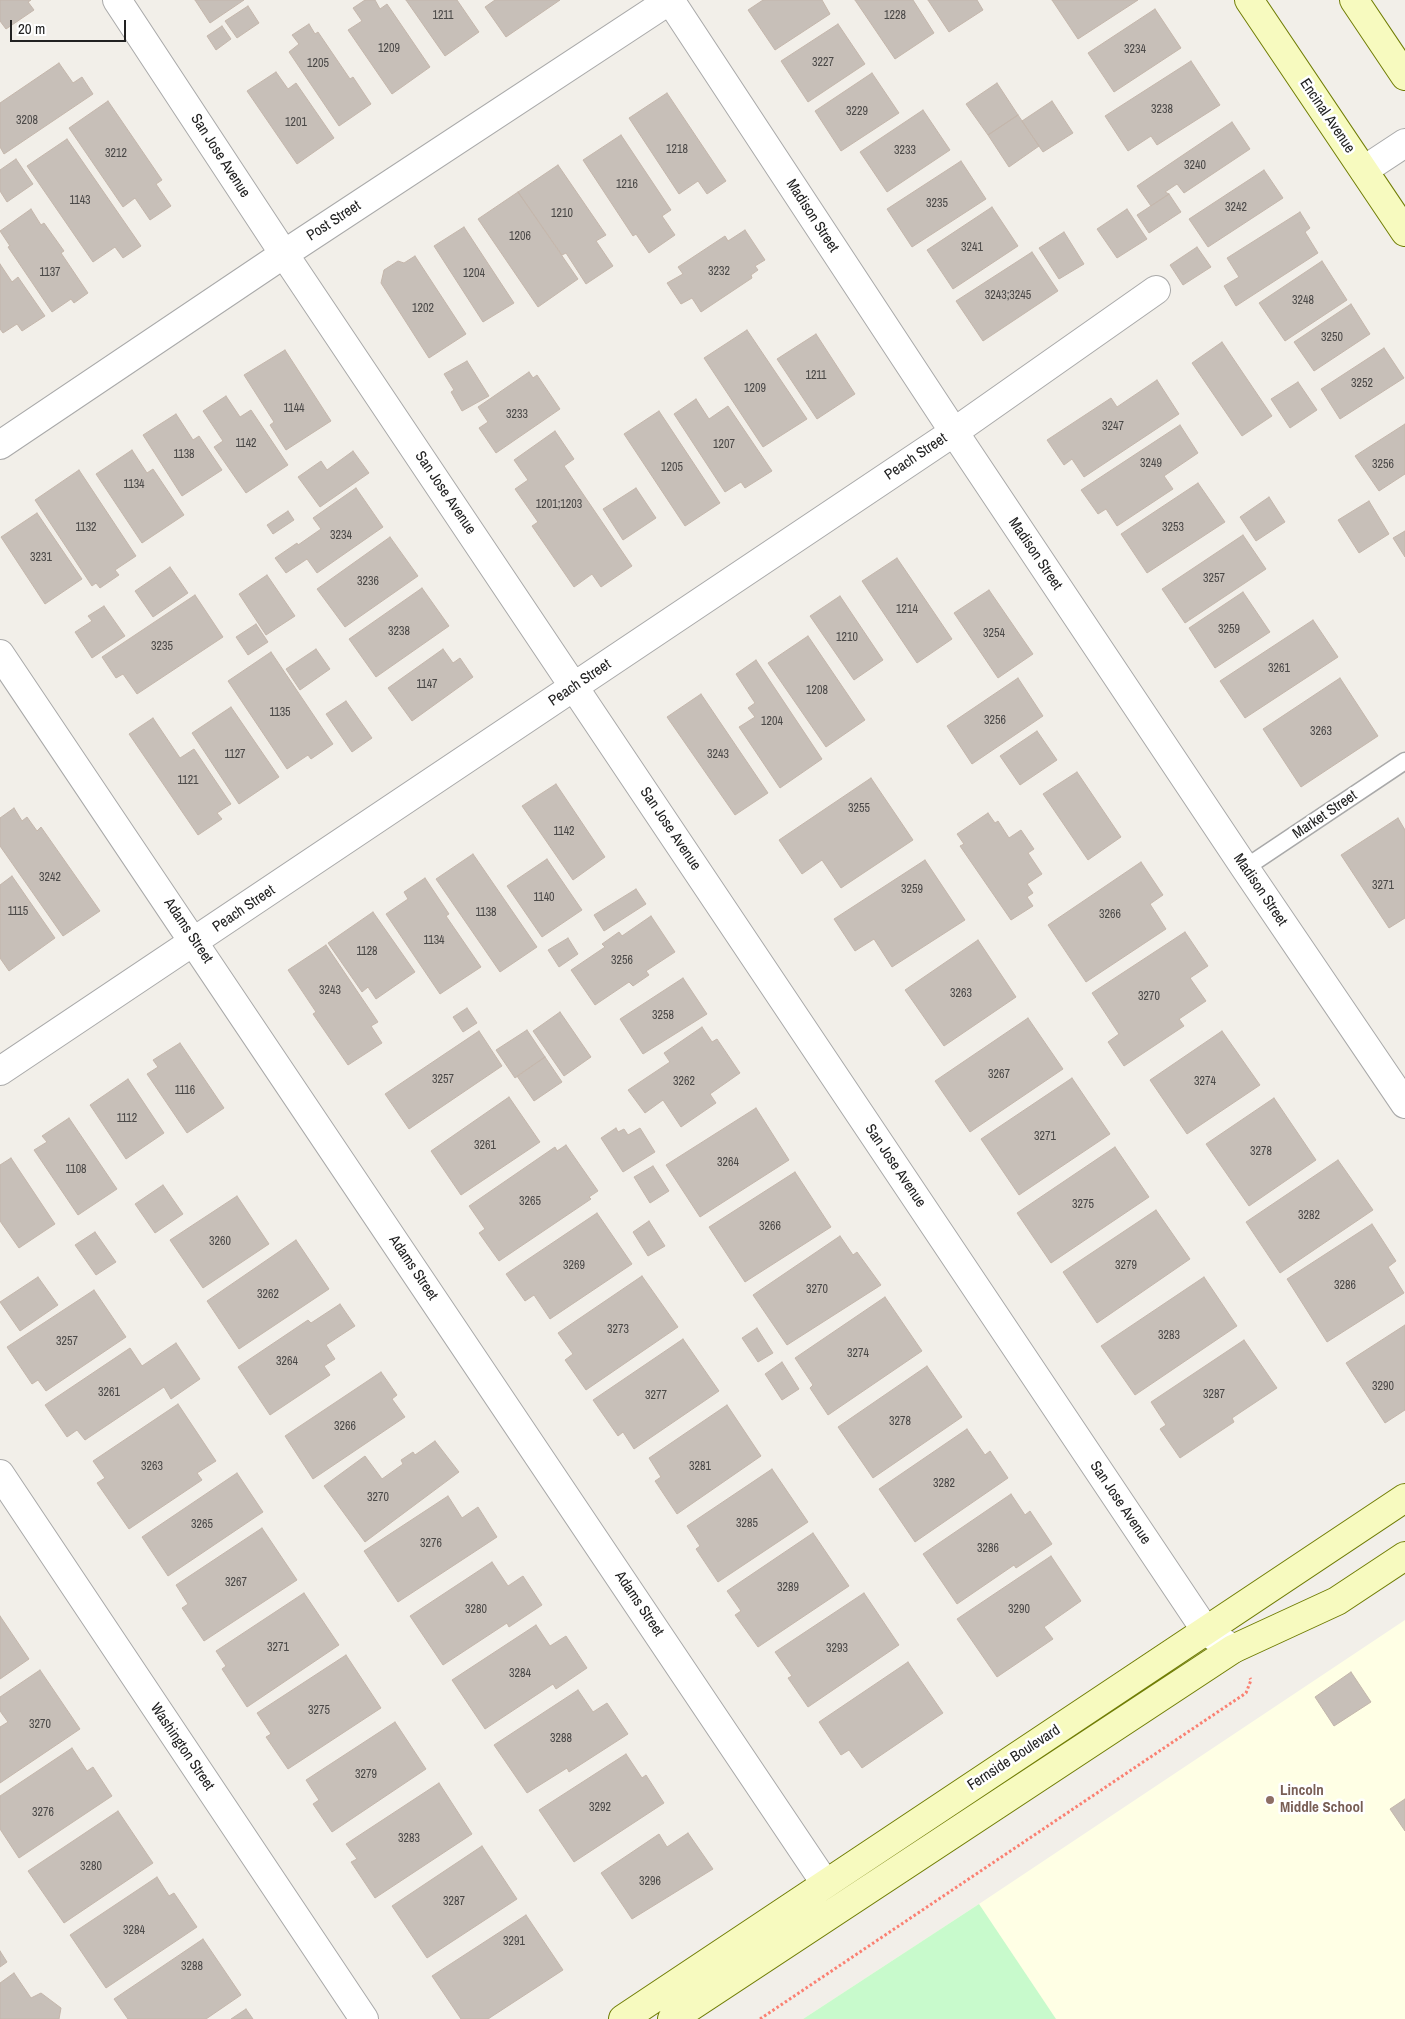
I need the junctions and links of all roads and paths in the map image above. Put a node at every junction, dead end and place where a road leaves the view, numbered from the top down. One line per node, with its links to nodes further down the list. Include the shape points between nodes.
1 (117, 0): 9 (street, San Jose Avenue)
2 (670, 0): 9 (street, Post Street); 11 (street, Madison Street)
3 (1249, 0): 7 (main road, Encinal Avenue)
4 (1354, 0): 5 (main road)
5 (1405, 76)
6 (1405, 143): 7 (street)
7 (1364, 170): 8 (main road, Encinal Avenue)
8 (1405, 232)
9 (284, 254): 12 (street, Post Street); 14 (street, San Jose Avenue)
10 (1156, 290): 11 (street, Peach Street)
11 (954, 432): 14 (street, Peach Street); 16 (street, Madison Street)
12 (0, 445)
13 (0, 654): 17 (street, Adams Street)
14 (575, 687): 17 (street, Peach Street); 23 (street, San Jose Avenue)
15 (1405, 761): 16 (lane, Market Street)
16 (1244, 868): 19 (street, Madison Street)
17 (195, 941): 18 (street, Peach Street); 25 (street, Adams Street)
18 (0, 1071)
19 (1405, 1104)
20 (0, 1474): 26 (street, Washington Street)
21 (1405, 1498): 23 (main road, Fernside Boulevard)
22 (1405, 1556): 24 (main road, Fernside Boulevard, via 1337,1602)
23 (1206, 1632): 24 (street, San Jose Avenue); 25 (main road, Fernside Boulevard)
24 (1233, 1648): 28 (main road, Fernside Boulevard); 29 (path, via 1251,1680 1246,1693)
25 (825, 1883): 27 (main road, Fernside Boulevard)
26 (364, 2019)
27 (624, 2019)
28 (672, 2019)
29 (760, 2019)

